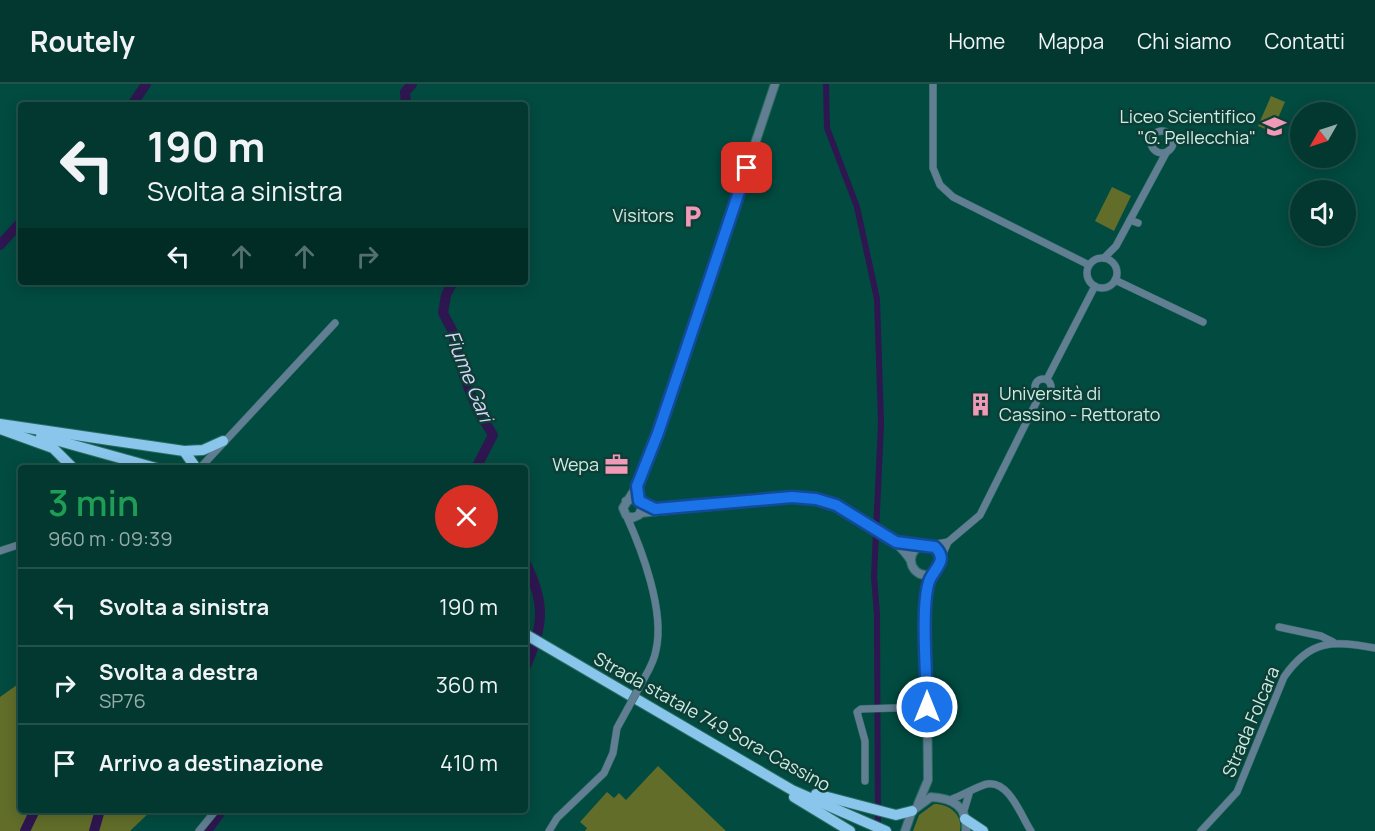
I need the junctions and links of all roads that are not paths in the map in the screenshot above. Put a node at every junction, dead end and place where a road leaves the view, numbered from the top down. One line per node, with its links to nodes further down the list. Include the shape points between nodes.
1 (775, 84): 26 (street)
2 (933, 84): 12 (street, via 933,168 940,185 953,197)
3 (1156, 151): 4 (street); 4 (street, via 1152,138 1164,130 1174,141); 5 (street)
4 (1166, 153): 5 (street)
5 (1155, 168): 6 (street); 7 (street)
6 (1164, 173)
7 (1130, 220): 8 (street); 9 (street)
8 (1138, 223)
9 (1116, 246): 10 (street); 11 (street)
10 (1104, 258): 11 (street); 12 (street)
11 (1112, 262): 13 (street, via 1117,271)
12 (1089, 265): 14 (street, via 1087,277)
13 (1115, 280): 14 (street, via 1104,288); 15 (street)
14 (1095, 286): 17 (street)
15 (1203, 322)
16 (334, 324): 20 (street)
17 (1047, 380): 18 (street, via 1051,391); 18 (street, via 1035,384)
18 (1040, 395): 32 (street, via 980,515)
19 (0, 427): 21 (highway); 22 (highway, via 53,448); 23 (highway, via 70,442)
20 (223, 441): 21 (highway, via 203,450); 25 (street)
21 (184, 451): 24 (highway)
22 (70, 465)
23 (146, 465)
24 (196, 465)
25 (201, 465)
26 (637, 486): 27 (street); 28 (street)
27 (626, 501): 28 (street, via 633,499); 29 (street)
28 (639, 508): 29 (street, via 632,518); 30 (street); 31 (street, via 792,497 816,499 836,505)
29 (626, 515): 30 (street)
30 (633, 530): 56 (street, bridge, via 656,607 657,649 617,728 614,753 607,768)
31 (896, 542): 35 (street); 38 (street)
32 (948, 542): 34 (street); 37 (street)
33 (18, 545): 36 (street)
34 (931, 545): 35 (street); 37 (street)
35 (920, 546): 38 (street)
36 (0, 550)
37 (941, 558): 40 (street)
38 (911, 561): 39 (street)
39 (916, 572): 40 (street); 41 (street)
40 (933, 573): 41 (street)
41 (926, 591): 46 (street)
42 (1279, 627): 44 (street)
43 (528, 636): 47 (highway, Strada statale 749 Sora-Cassino)
44 (1333, 642): 45 (street); 63 (street, Strada Folcara, via 1295,661 1284,677 1237,792)
45 (1375, 648)
46 (927, 707): 48 (street); 49 (street, via 864,709 856,715 865,741)
47 (755, 769): 52 (highway, via 810,792 896,815); 57 (highway); 58 (highway, Strada statale 749 Sora-Cassino, via 792,790)
48 (928, 780): 51 (street); 52 (street)
49 (865, 781)
50 (969, 794): 51 (street); 54 (street); 62 (street, via 989,783 1000,786 1012,797)
51 (949, 799): 52 (street, via 931,797); 54 (street, via 962,807)
52 (915, 807): 59 (street)
53 (214, 813): 55 (street)
54 (964, 816): 60 (street); 61 (highway)
55 (199, 831)
56 (549, 831)
57 (850, 831)
58 (886, 831)
59 (905, 831)
60 (966, 831)
61 (983, 831)
62 (1031, 831)
63 (1201, 831)

